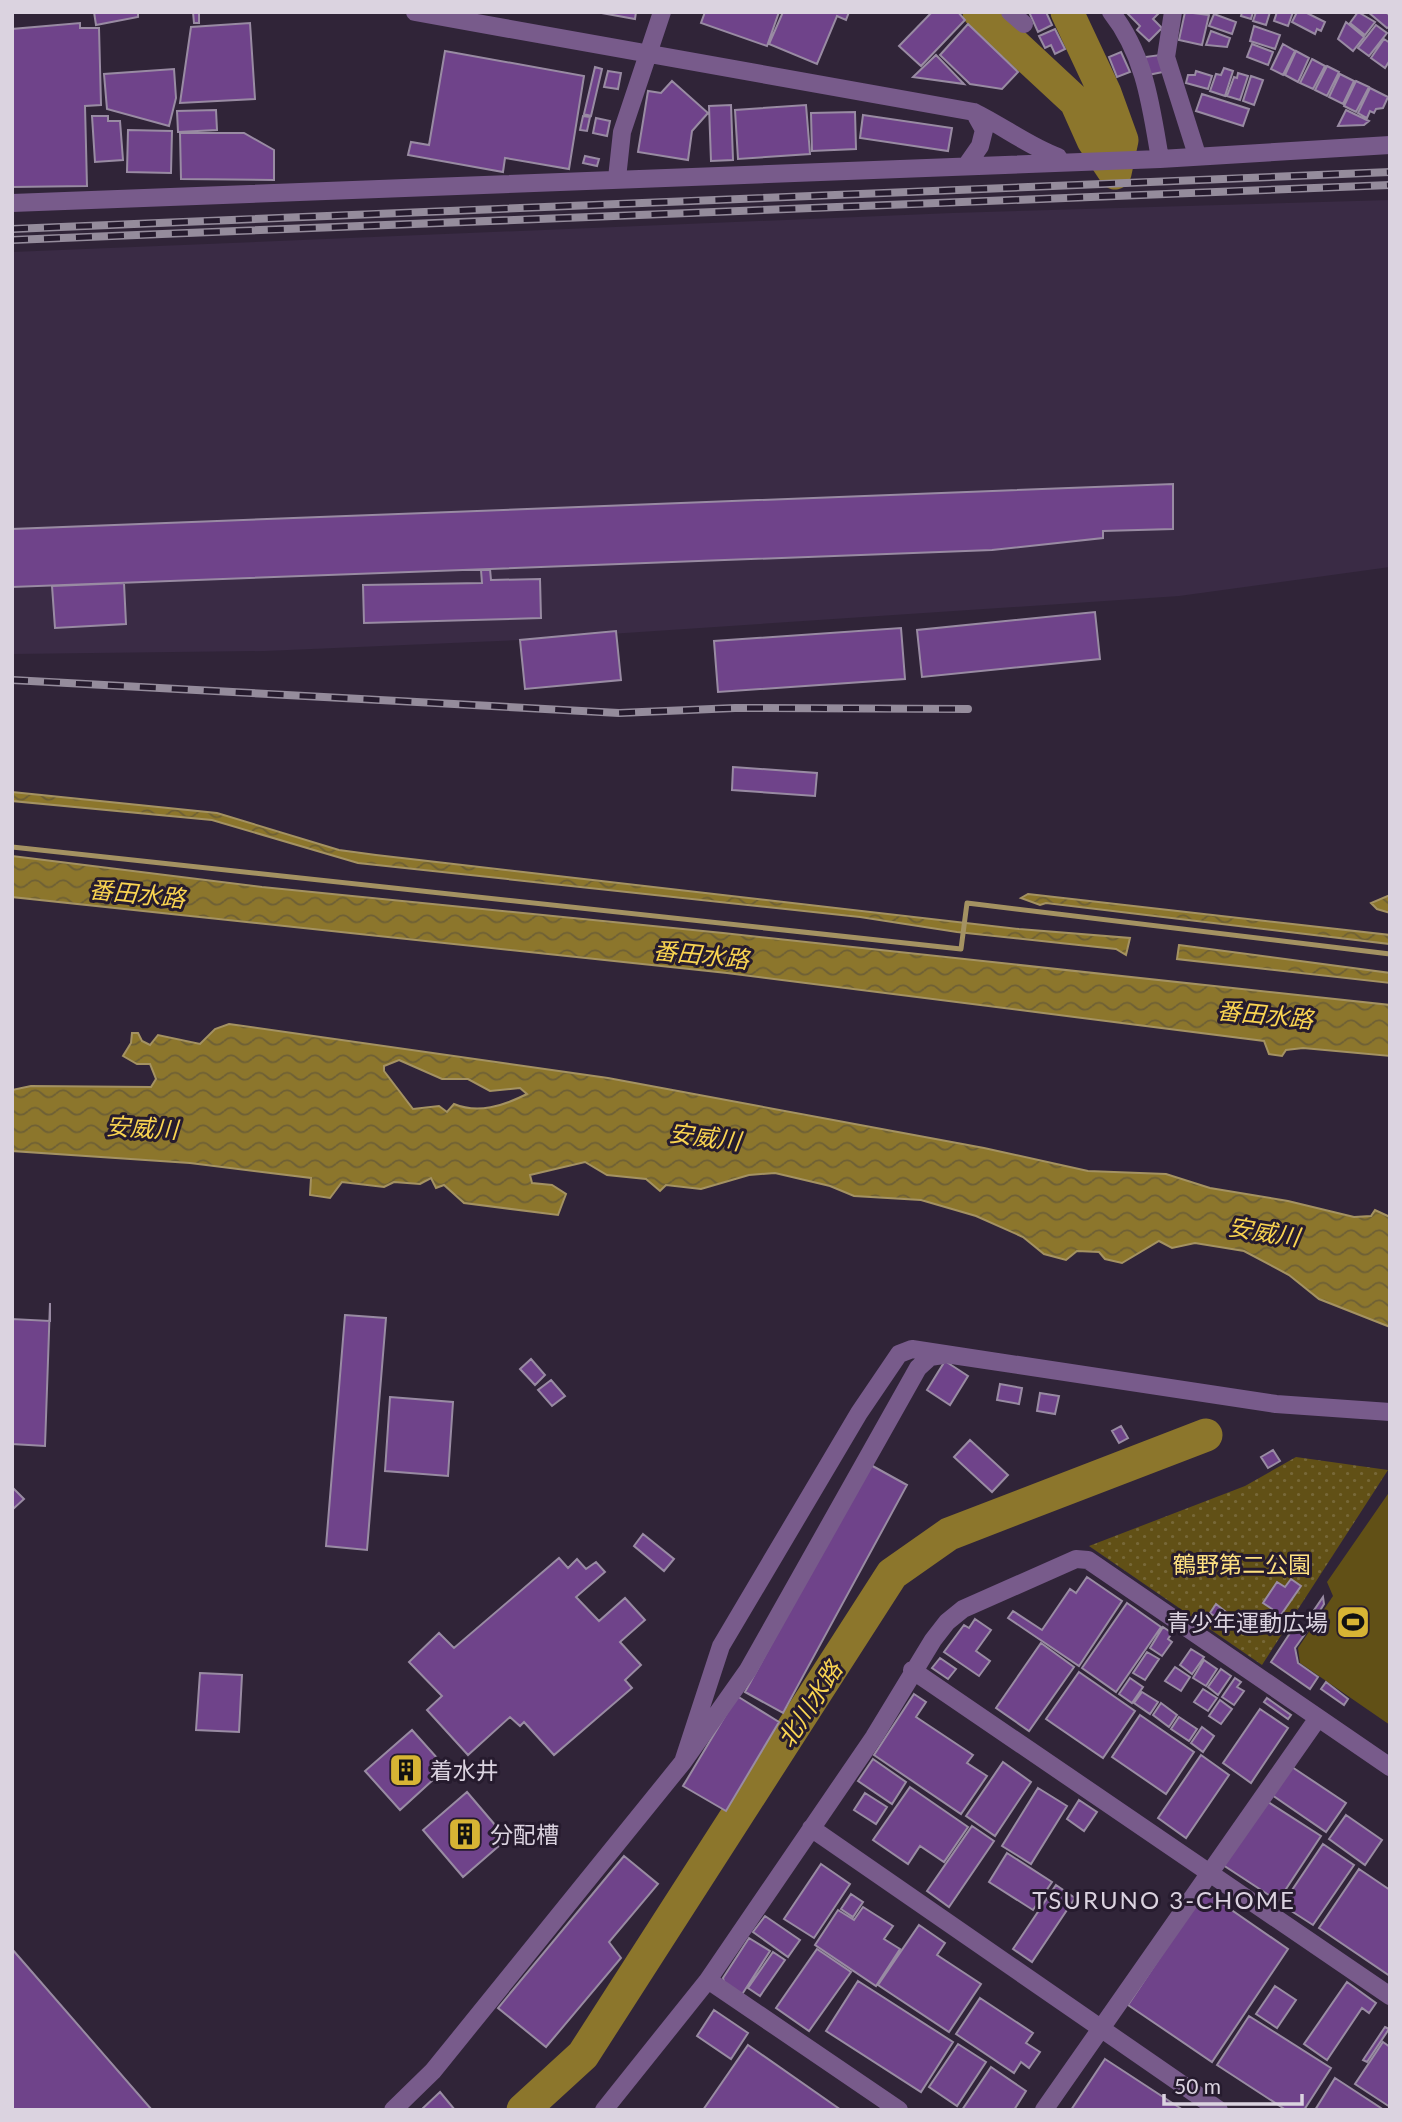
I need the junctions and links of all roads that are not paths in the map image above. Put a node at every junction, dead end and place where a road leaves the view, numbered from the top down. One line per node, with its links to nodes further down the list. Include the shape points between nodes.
1 (415, 12): 7 (street)
2 (662, 12): 7 (street)
3 (1010, 12): 6 (street)
4 (1111, 12): 11 (street, via 1125,30 1143,71)
5 (1173, 12): 10 (street, via 1166,57)
6 (1024, 24)
7 (648, 52): 8 (street); 14 (street, via 622,132)
8 (974, 112): 12 (street, via 1037,149); 13 (street, via 984,130 980,146)
9 (1390, 145): 10 (street)
10 (1197, 155): 11 (street)
11 (1160, 159): 12 (street)
12 (1071, 160): 13 (street)
13 (966, 166): 14 (street)
14 (617, 178): 15 (street)
15 (12, 204)
16 (946, 1355): 17 (street, via 1276,1404); 20 (street, via 930,1357 919,1368 748,1670); 20 (street, via 912,1349 899,1354 865,1403 721,1646)
17 (1390, 1412)
18 (912, 1670): 19 (street, via 947,1622 963,1609 1076,1559 1088,1560); 22 (street, via 874,1737); 23 (street)
19 (1318, 1717): 21 (street); 23 (street)
20 (682, 1762): 27 (street, via 432,2071)
21 (1390, 1767)
22 (811, 1828): 24 (street); 26 (street)
23 (1209, 1873): 25 (street); 26 (street)
24 (708, 1980): 28 (street); 29 (street)
25 (1390, 1996)
26 (1100, 2028): 30 (street); 31 (street)
27 (393, 2110)
28 (604, 2110)
29 (899, 2110)
30 (1044, 2110)
31 (1219, 2110)

